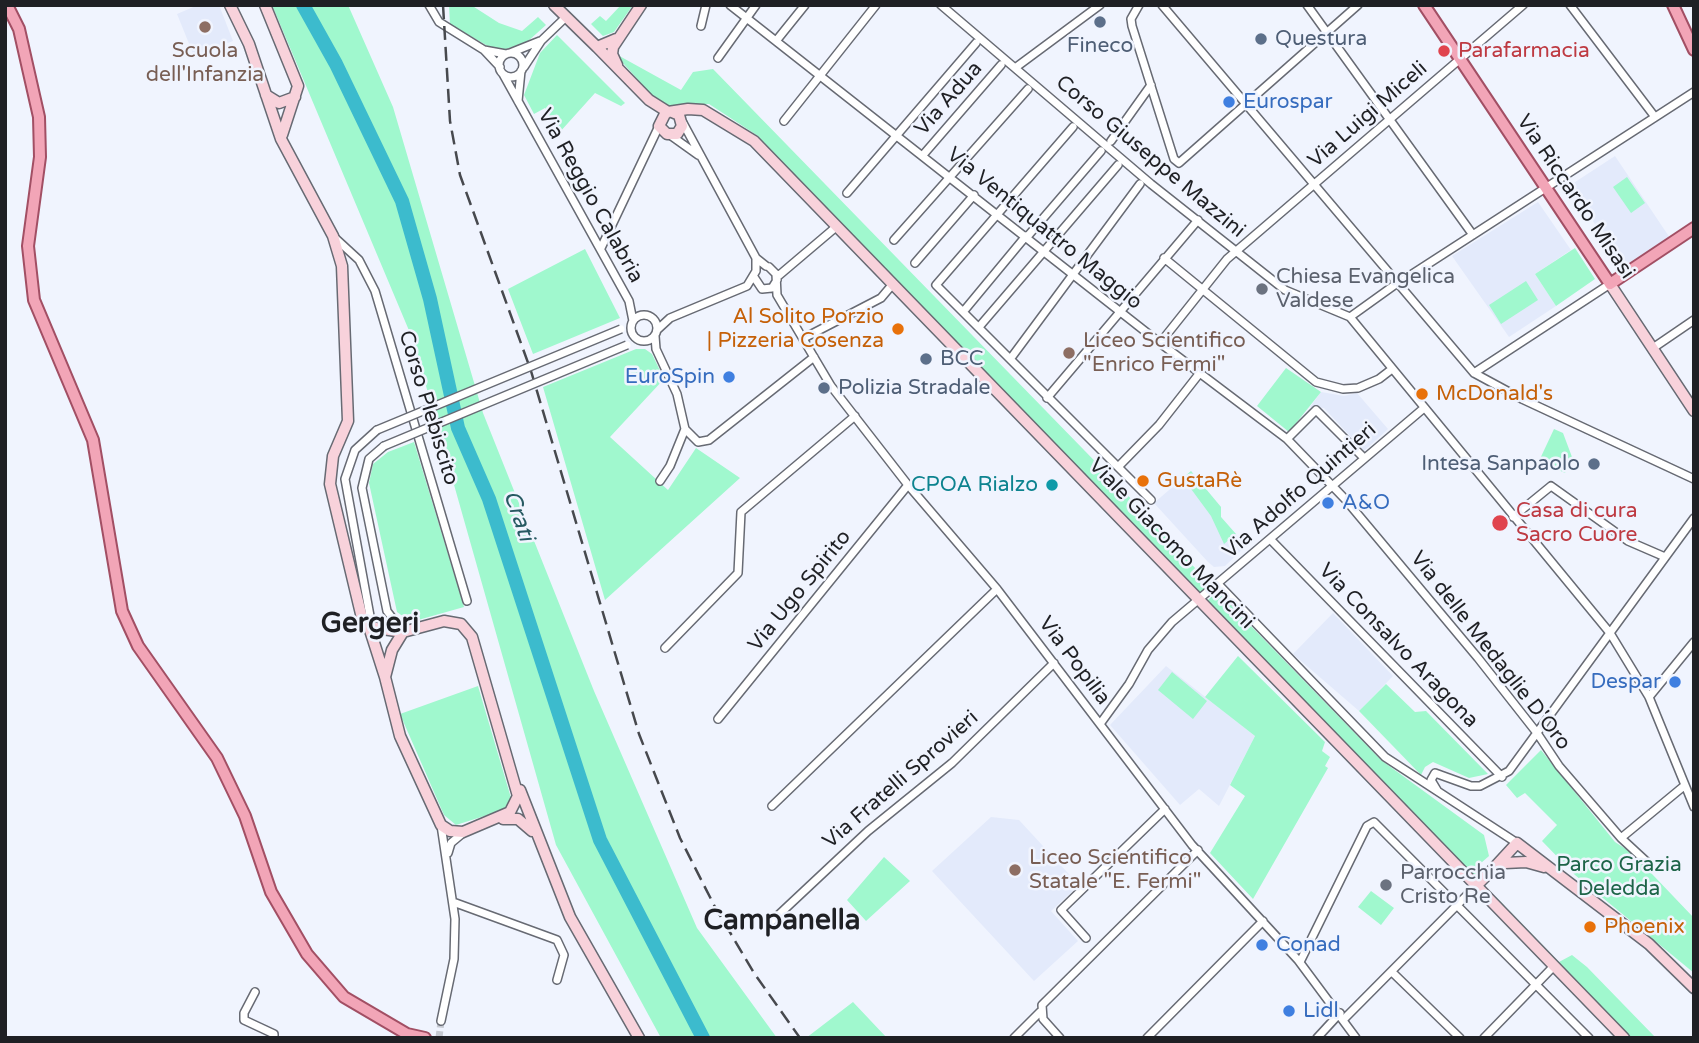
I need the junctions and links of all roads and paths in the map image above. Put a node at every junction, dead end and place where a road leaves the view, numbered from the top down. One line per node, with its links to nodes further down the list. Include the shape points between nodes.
1 (7, 5): 184 (main road, via 19,29 38,117 40,157 28,246 34,300 93,440 122,611 138,646 217,758 245,816 271,892 307,954 344,997 407,1034)
2 (230, 5): 45 (street, via 249,44)
3 (265, 5): 46 (street, via 297,82)
4 (429, 5): 31 (street, Via Reggio Calabria, via 439,22)
5 (554, 5): 22 (street)
6 (641, 5): 26 (street)
7 (706, 5): 24 (street)
8 (730, 5): 23 (street, Via Ventiquattro Maggio)
9 (756, 5): 23 (street)
10 (804, 5): 28 (street)
11 (876, 5): 41 (street)
12 (941, 5): 37 (street, Corso Giuseppe Mazzini)
13 (1100, 5): 37 (street)
14 (1139, 5): 42 (street, via 1131,19)
15 (1162, 5): 47 (street)
16 (1307, 5): 25 (street)
17 (1358, 5): 25 (street)
18 (1424, 5): 35 (main road, Via Riccardo Misasi)
19 (1523, 5): 35 (street, Via Luigi Miceli)
20 (1570, 5): 50 (street)
21 (1673, 5): 32 (main road)
22 (566, 17): 27 (street); 30 (street)
23 (747, 18): 28 (street, Via Ventiquattro Maggio); 34 (street)
24 (701, 26)
25 (1328, 34): 47 (street); 51 (street)
26 (616, 39): 30 (street); 40 (street, via 612,54)
27 (541, 41): 33 (street); 39 (street)
28 (776, 41): 41 (street, Via Ventiquattro Maggio)
29 (976, 43): 56 (street)
30 (597, 47): 40 (street)
31 (484, 50): 33 (street, Via Reggio Calabria); 38 (street, Via Reggio Calabria)
32 (1694, 50)
33 (508, 54): 38 (street, via 501,60); 39 (street, via 519,56)
34 (718, 58)
35 (1459, 59): 51 (street, Via Luigi Miceli); 66 (main road, Via Riccardo Misasi)
36 (1002, 65): 60 (street, Via Adua)
37 (1016, 68): 70 (street, Corso Giuseppe Mazzini)
38 (501, 70): 39 (street, via 513,77); 48 (street, Via Reggio Calabria)
39 (522, 70): 48 (street, Via Reggio Calabria, via 517,97)
40 (621, 71): 49 (street)
41 (820, 75): 52 (street); 56 (street, Via Ventiquattro Maggio)
42 (1151, 85): 47 (street, via 1178,163); 58 (street)
43 (1028, 89): 63 (street)
44 (1694, 92): 50 (street)
45 (265, 95): 46 (street, via 279,103); 57 (street)
46 (295, 97): 57 (street)
47 (1248, 104): 64 (street)
48 (520, 108): 77 (street, Via Reggio Calabria)
49 (665, 117): 53 (street, via 679,115); 55 (street, via 663,132); 71 (street, Viale Giacomo Mancini, via 703,110 754,141); 77 (street)
50 (1655, 117): 66 (street)
51 (1391, 119): 64 (street, Via Luigi Miceli); 73 (street)
52 (784, 121)
53 (682, 122): 55 (street, via 679,131); 61 (street)
54 (1073, 127): 69 (street)
55 (670, 135): 61 (street)
56 (897, 135): 60 (street, Via Ventiquattro Maggio); 67 (street)
57 (281, 139): 74 (street)
58 (1111, 141)
59 (1101, 151): 75 (street)
60 (923, 155): 63 (street, Via Ventiquattro Maggio)
61 (699, 156): 80 (street)
62 (1118, 165): 78 (street)
63 (950, 176): 68 (street, Via Ventiquattro Maggio); 76 (street)
64 (1314, 183): 79 (street, Via Luigi Miceli); 88 (street)
65 (1140, 184): 85 (street)
66 (1547, 189): 73 (street); 89 (main road, Via Riccardo Misasi)
67 (847, 193)
68 (974, 195): 69 (street, Via Ventiquattro Maggio); 82 (street)
69 (998, 214): 75 (street, Via Ventiquattro Maggio); 96 (street, Viale Giacomo Mancini, via 936,285)
70 (1198, 220): 79 (street, Corso Giuseppe Mazzini); 81 (street)
71 (836, 227): 84 (street); 90 (street, Viale Giacomo Mancini)
72 (1694, 228): 89 (main road)
73 (1474, 235): 88 (street)
74 (333, 236): 134 (street, Corso Plebiscito, via 359,260 375,291); 136 (street, via 342,266 348,421 333,456 330,484 362,618)
75 (1027, 237): 78 (street, Via Ventiquattro Maggio); 96 (street)
76 (894, 240)
77 (601, 248): 95 (street, Via Reggio Calabria)
78 (1045, 250): 85 (street, Via Ventiquattro Maggio); 103 (street)
79 (1236, 251): 93 (street, Via Luigi Miceli); 99 (street, Corso Giuseppe Mazzini, via 1286,290)
80 (756, 258): 83 (street); 86 (street)
81 (1164, 258): 93 (street); 97 (street)
82 (915, 262)
83 (768, 267): 84 (street); 86 (street); 87 (street)
84 (785, 268): 87 (street)
85 (1073, 273): 97 (street, Via Ventiquattro Maggio); 111 (street)
86 (755, 274): 91 (street); 92 (street)
87 (777, 278): 92 (street, via 772,288); 94 (street)
88 (1398, 283): 99 (street); 113 (street)
89 (1610, 284): 108 (street, Via Riccardo Misasi); 113 (street)
90 (892, 285): 105 (street, via 881,298); 135 (street, Viale Giacomo Mancini)
91 (747, 286): 92 (street); 100 (street)
92 (761, 288): 94 (street)
93 (1201, 290): 107 (street, Via Luigi Miceli); 112 (street, via 1316,382 1343,389 1379,379)
94 (777, 295): 105 (street, Via Popilia)
95 (629, 301): 98 (street, Via Reggio Calabria); 102 (street, Via Reggio Calabria)
96 (963, 312): 103 (street, Viale Giacomo Mancini)
97 (1120, 312): 107 (street, Via Ventiquattro Maggio); 115 (street)
98 (648, 316): 100 (street); 102 (street, Via Reggio Calabria); 104 (street, Via Reggio Calabria)
99 (1350, 317): 112 (street)
100 (670, 318): 104 (street)
101 (1694, 320): 108 (street)
102 (632, 323): 106 (street, Via Reggio Calabria, via 632,335); 136 (street, bridge, via 377,430 355,450 345,479)
103 (979, 327): 111 (street, Viale Giacomo Mancini)
104 (656, 333): 106 (street); 109 (street, Via Reggio Calabria)
105 (804, 338): 110 (street, Via Popilia)
106 (642, 341): 109 (street); 137 (street, bridge, via 384,446 369,459 362,488 387,611)
107 (1160, 344): 114 (street, Via Ventiquattro Maggio)
108 (1653, 348): 117 (street, Via Riccardo Misasi)
109 (656, 349): 119 (street, Via Reggio Calabria, via 677,394)
110 (814, 357): 118 (street, Via Popilia); 119 (street, via 709,440 698,442)
111 (1011, 358): 115 (street, Viale Giacomo Mancini)
112 (1392, 369): 116 (street)
113 (1474, 373): 123 (street)
114 (1199, 374): 120 (street, Via Ventiquattro Maggio); 122 (street)
115 (1047, 398): 122 (street, Viale Giacomo Mancini)
116 (1424, 408): 121 (street, Via Adolfo Quintieri); 128 (street)
117 (1694, 411)
118 (855, 416): 125 (street, Via Popilia); 140 (street, via 741,512 738,573)
119 (685, 429): 124 (street)
120 (1287, 439): 121 (street, via 1316,410); 126 (street, Via Ventiquattro Maggio)
121 (1364, 458): 126 (street, Via Adolfo Quintieri)
122 (1118, 467): 127 (street, Viale Giacomo Mancini)
123 (1694, 479)
124 (660, 481)
125 (908, 485): 133 (street, Via Popilia); 144 (street, Via Ugo Spirito)
126 (1332, 485): 130 (street, Via Adolfo Quintieri); 146 (street, Via delle Medaglie D'Oro)
127 (1151, 500)
128 (1513, 517): 131 (street, via 1551,486 1628,541); 138 (street)
129 (1694, 518): 131 (street)
130 (1270, 539): 132 (street, Via Adolfo Quintieri); 147 (street, Via Consalvo Aragona)
131 (1665, 557): 138 (street)
132 (1218, 584): 135 (street, Via Adolfo Quintieri); 150 (street, via 1385,757)
133 (998, 589): 141 (street, Via Popilia); 151 (street)
134 (467, 601)
135 (1199, 601): 145 (street, Via Adolfo Quintieri, via 1172,622 1148,650); 165 (street, Viale Giacomo Mancini)
136 (369, 627): 137 (street); 142 (street)
137 (403, 632): 142 (street, via 392,649); 148 (street, via 444,621 454,621 468,630)
138 (1611, 633): 143 (street); 146 (street)
139 (1693, 646): 143 (street)
140 (665, 648)
141 (1054, 663): 145 (street, Via Popilia); 169 (street, Via Fratelli Sprovieri, via 952,763 868,831)
142 (385, 677): 155 (street, via 400,736)
143 (1649, 697): 149 (street)
144 (718, 719)
145 (1100, 724): 153 (street, Via Popilia)
146 (1538, 733): 147 (street); 157 (street, Via delle Medaglie D'Oro, via 1559,766)
147 (1502, 777): 150 (street, via 1488,785 1471,786 1439,772 1431,778)
148 (517, 783): 154 (street, via 516,804); 158 (street)
149 (1685, 786): 152 (street); 157 (street)
150 (1437, 790): 159 (street)
151 (772, 806)
152 (1694, 807)
153 (1165, 809): 160 (street, Via Popilia); 170 (street, via 1060,910)
154 (496, 820): 156 (street); 158 (street, via 524,822)
155 (441, 825): 156 (street); 161 (street)
156 (463, 832): 161 (street, via 451,843)
157 (1621, 838): 162 (street, Via delle Medaglie D'Oro)
158 (537, 840): 185 (street, via 570,917)
159 (1517, 843): 163 (street); 164 (street)
160 (1198, 850): 168 (street, Via Popilia); 180 (street)
161 (447, 861): 166 (street)
162 (1648, 863)
163 (1494, 868): 164 (street, via 1526,862); 165 (street)
164 (1552, 869): 174 (street, via 1649,944)
165 (1476, 886): 167 (street); 172 (street, Viale Giacomo Mancini)
166 (453, 902): 176 (street, via 557,940 564,955); 182 (street, via 454,959)
167 (1457, 905): 171 (street, via 1376,822 1367,826); 173 (street); 177 (street)
168 (1263, 921): 171 (street, Via Popilia); 188 (street)
169 (771, 922)
170 (1086, 938)
171 (1300, 962): 181 (street, Via Popilia)
172 (1554, 966): 177 (street); 194 (street, Viale Giacomo Mancini)
173 (1392, 972): 181 (street); 191 (street)
174 (1682, 977): 175 (street); 178 (street)
175 (1694, 979)
176 (557, 980)
177 (1535, 984): 192 (street); 193 (street)
178 (1694, 988)
179 (255, 992): 183 (street, via 244,1020)
180 (1041, 1008): 186 (street); 187 (street, via 1045,1022)
181 (1342, 1016): 189 (street); 190 (street, Via Popilia)
182 (441, 1021)
183 (274, 1038)
184 (425, 1038)
185 (639, 1038)
186 (1014, 1038)
187 (1060, 1038)
188 (1147, 1038)
189 (1317, 1038)
190 (1356, 1038)
191 (1460, 1038)
192 (1485, 1038)
193 (1589, 1038)
194 (1624, 1038)

